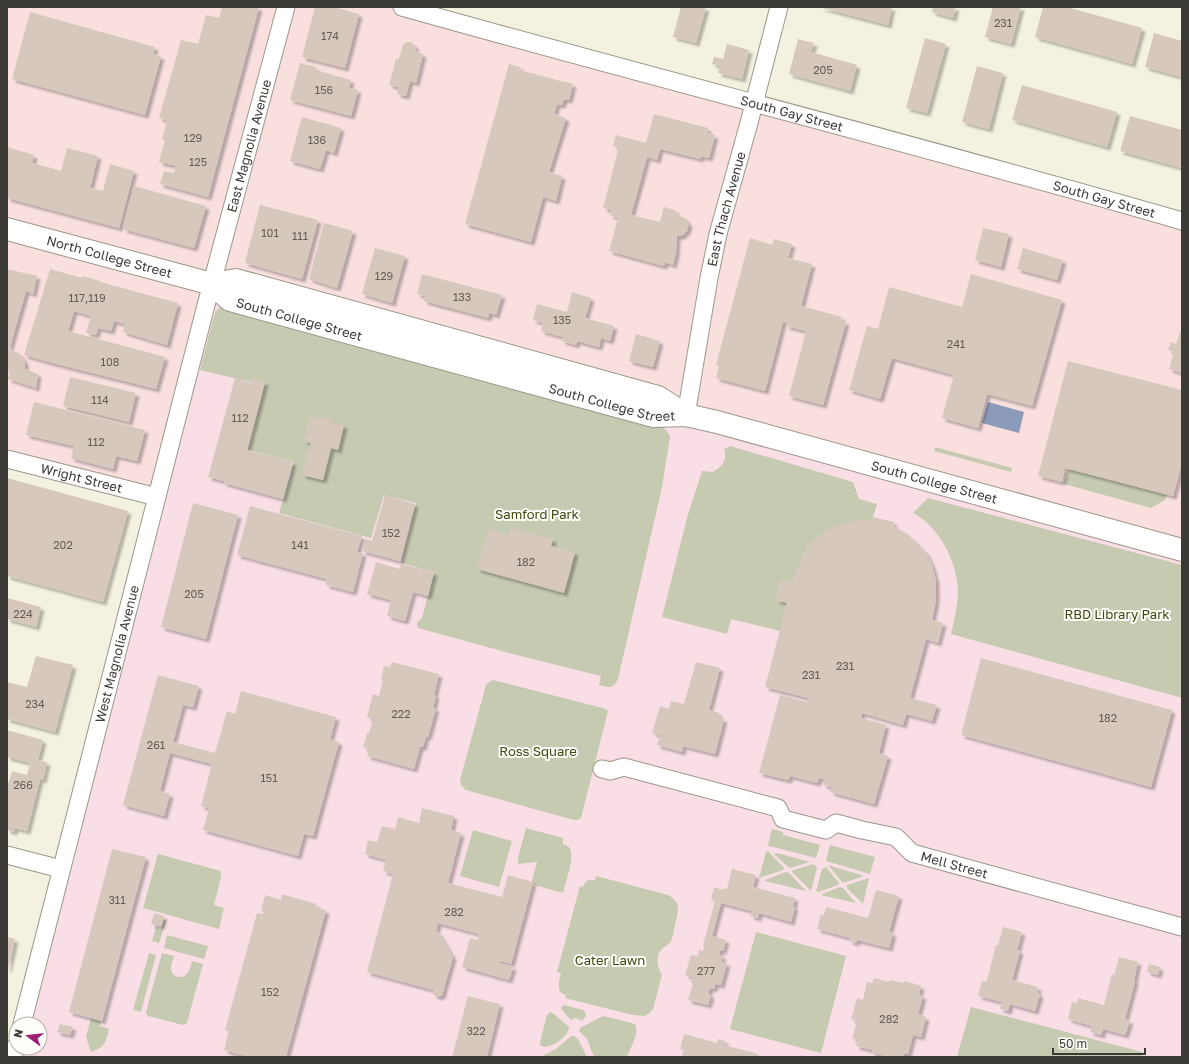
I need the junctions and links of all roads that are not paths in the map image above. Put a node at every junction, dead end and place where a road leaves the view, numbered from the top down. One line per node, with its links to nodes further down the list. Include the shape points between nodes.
1 (286, 7): 7 (street, East Magnolia Avenue)
2 (402, 7): 4 (street, South Gay Street)
3 (779, 7): 4 (street, East Thach Avenue)
4 (754, 103): 5 (street, South Gay Street); 8 (street, East Thach Avenue, via 718,234)
5 (1182, 221)
6 (7, 229): 7 (main road, North College Street)
7 (212, 284): 8 (main road, South College Street, via 230,300 424,354 653,416); 10 (street, West Magnolia Avenue)
8 (686, 415): 11 (main road, South College Street)
9 (7, 459): 10 (street, Wright Street)
10 (157, 497): 14 (street, West Magnolia Avenue)
11 (1182, 550)
12 (602, 769): 15 (street, Mell Street, via 610,771 624,767 744,798 778,808 783,819 826,830 836,823 896,837 912,853)
13 (7, 855): 14 (street)
14 (61, 869): 16 (street, West Magnolia Avenue)
15 (1182, 927)
16 (24, 1016)

